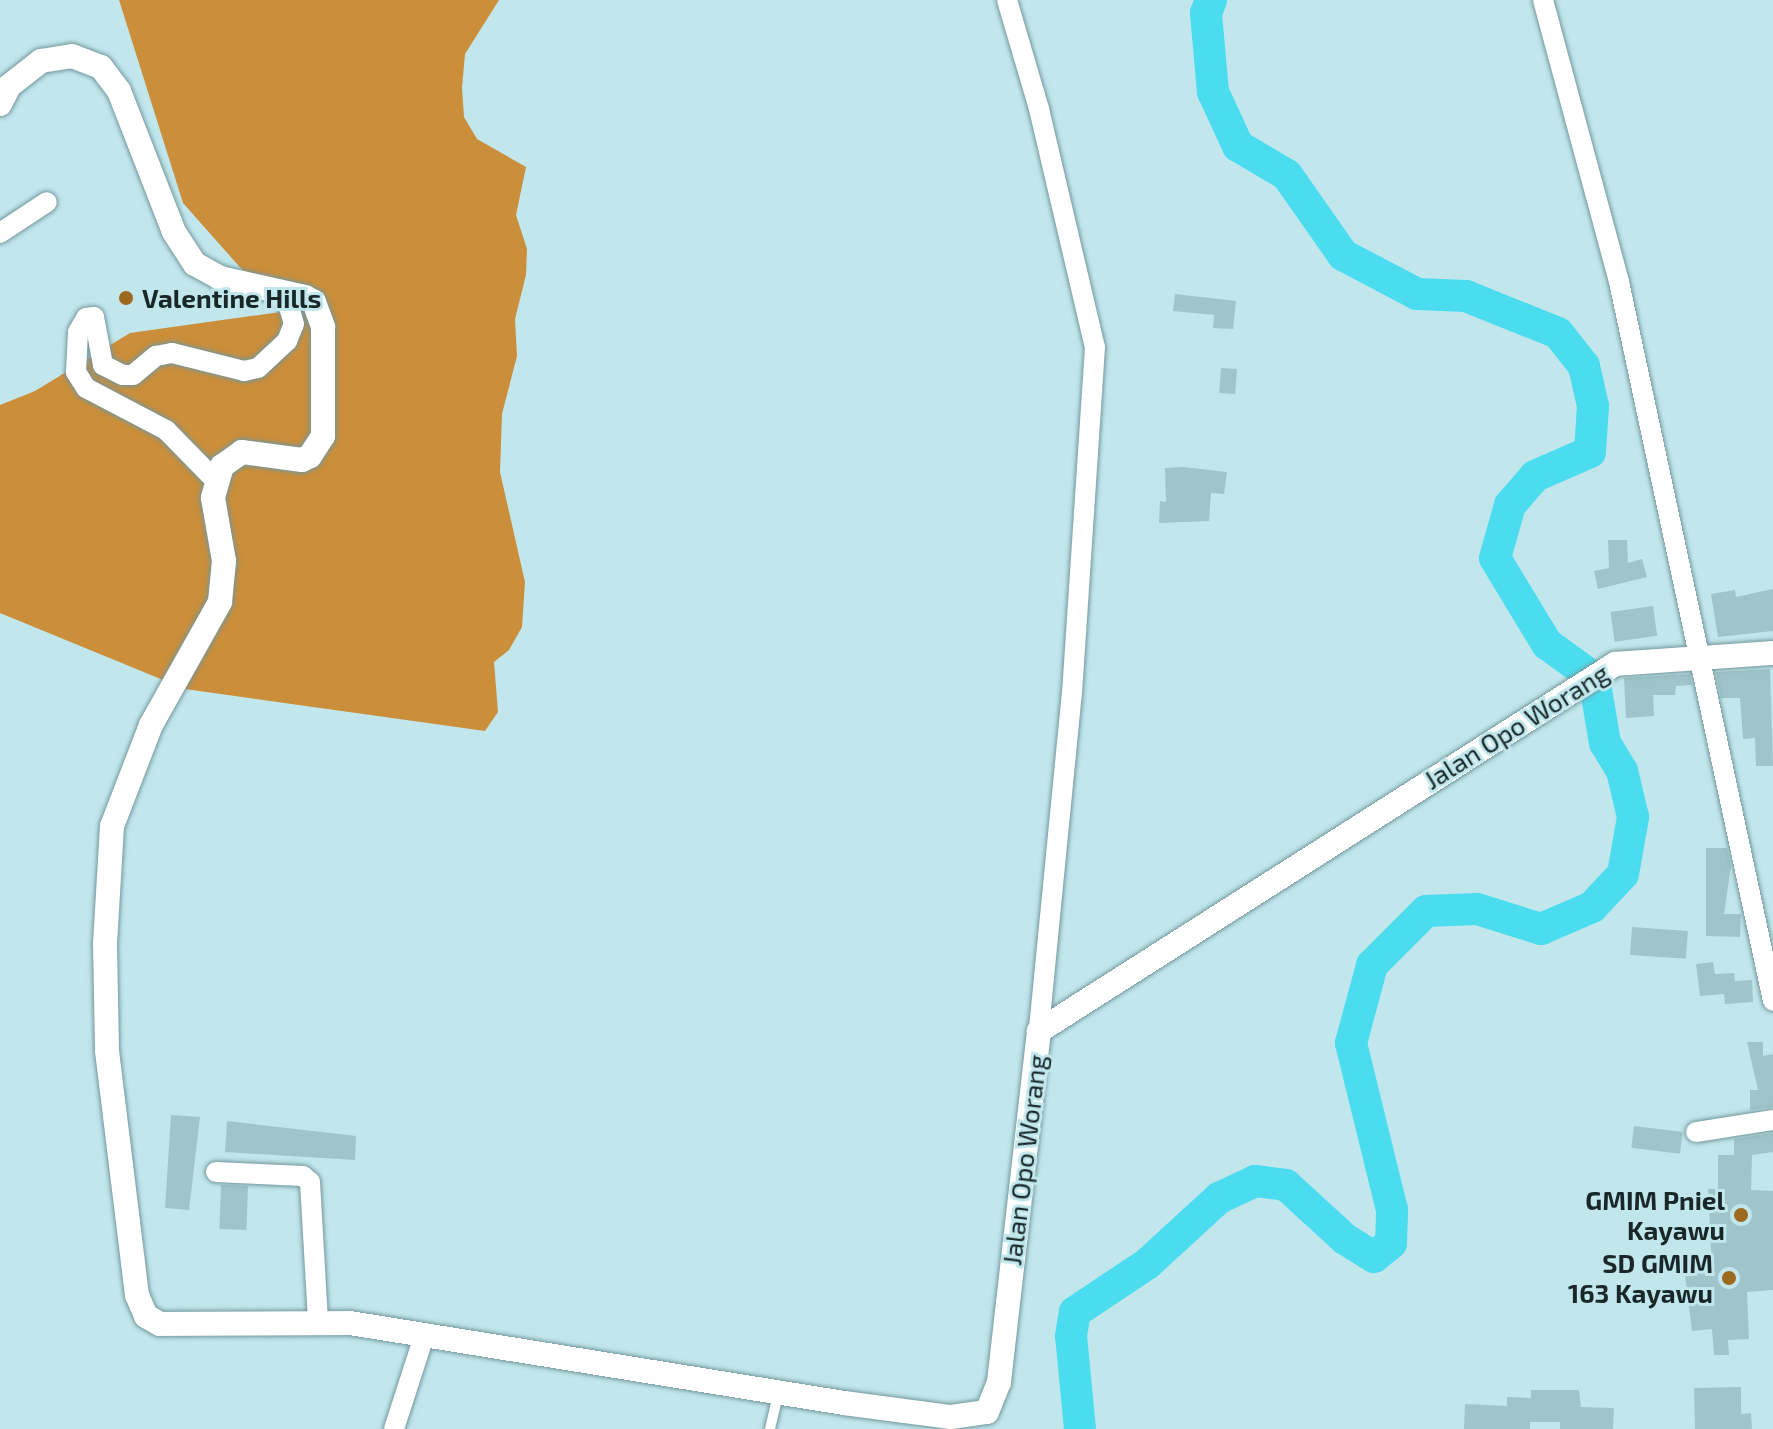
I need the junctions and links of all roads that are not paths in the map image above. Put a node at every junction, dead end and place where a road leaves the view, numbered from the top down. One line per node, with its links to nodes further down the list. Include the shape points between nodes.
1 (1007, 0): 11 (street, via 1039,109 1095,347 1072,692)
2 (1543, 0): 9 (street, via 1619,282)
3 (0, 104): 6 (street, via 9,86 41,61 72,56 101,67 119,91 183,249 207,272)
4 (47, 202): 5 (street)
5 (0, 233)
6 (274, 290): 7 (street, via 305,297 320,314 323,436 302,460 258,453 230,456); 7 (street, via 289,307 294,324 287,341 258,368 244,371 172,353 156,356 133,375 123,375 103,365 94,317 86,318 78,332 75,360 86,388 166,430)
7 (215, 480): 15 (street, Jalan Opo Worang, via 224,561 220,602 151,725 112,826 105,944 107,1051 137,1295 146,1316 171,1327)
8 (1773, 653): 9 (street, Jalan Opo Worang)
9 (1700, 658): 10 (street); 11 (street, Jalan Opo Worang, via 1615,664)
10 (1773, 1001)
11 (1039, 1031): 17 (street, Jalan Opo Worang, via 999,1382 987,1412 951,1417)
12 (1773, 1120): 13 (street)
13 (1696, 1132)
14 (216, 1172): 15 (street, via 303,1176 310,1182)
15 (318, 1320): 16 (street, Jalan Opo Worang)
16 (424, 1336): 17 (street, Jalan Opo Worang); 18 (street)
17 (779, 1392): 19 (lane)
18 (394, 1429)
19 (770, 1429)

